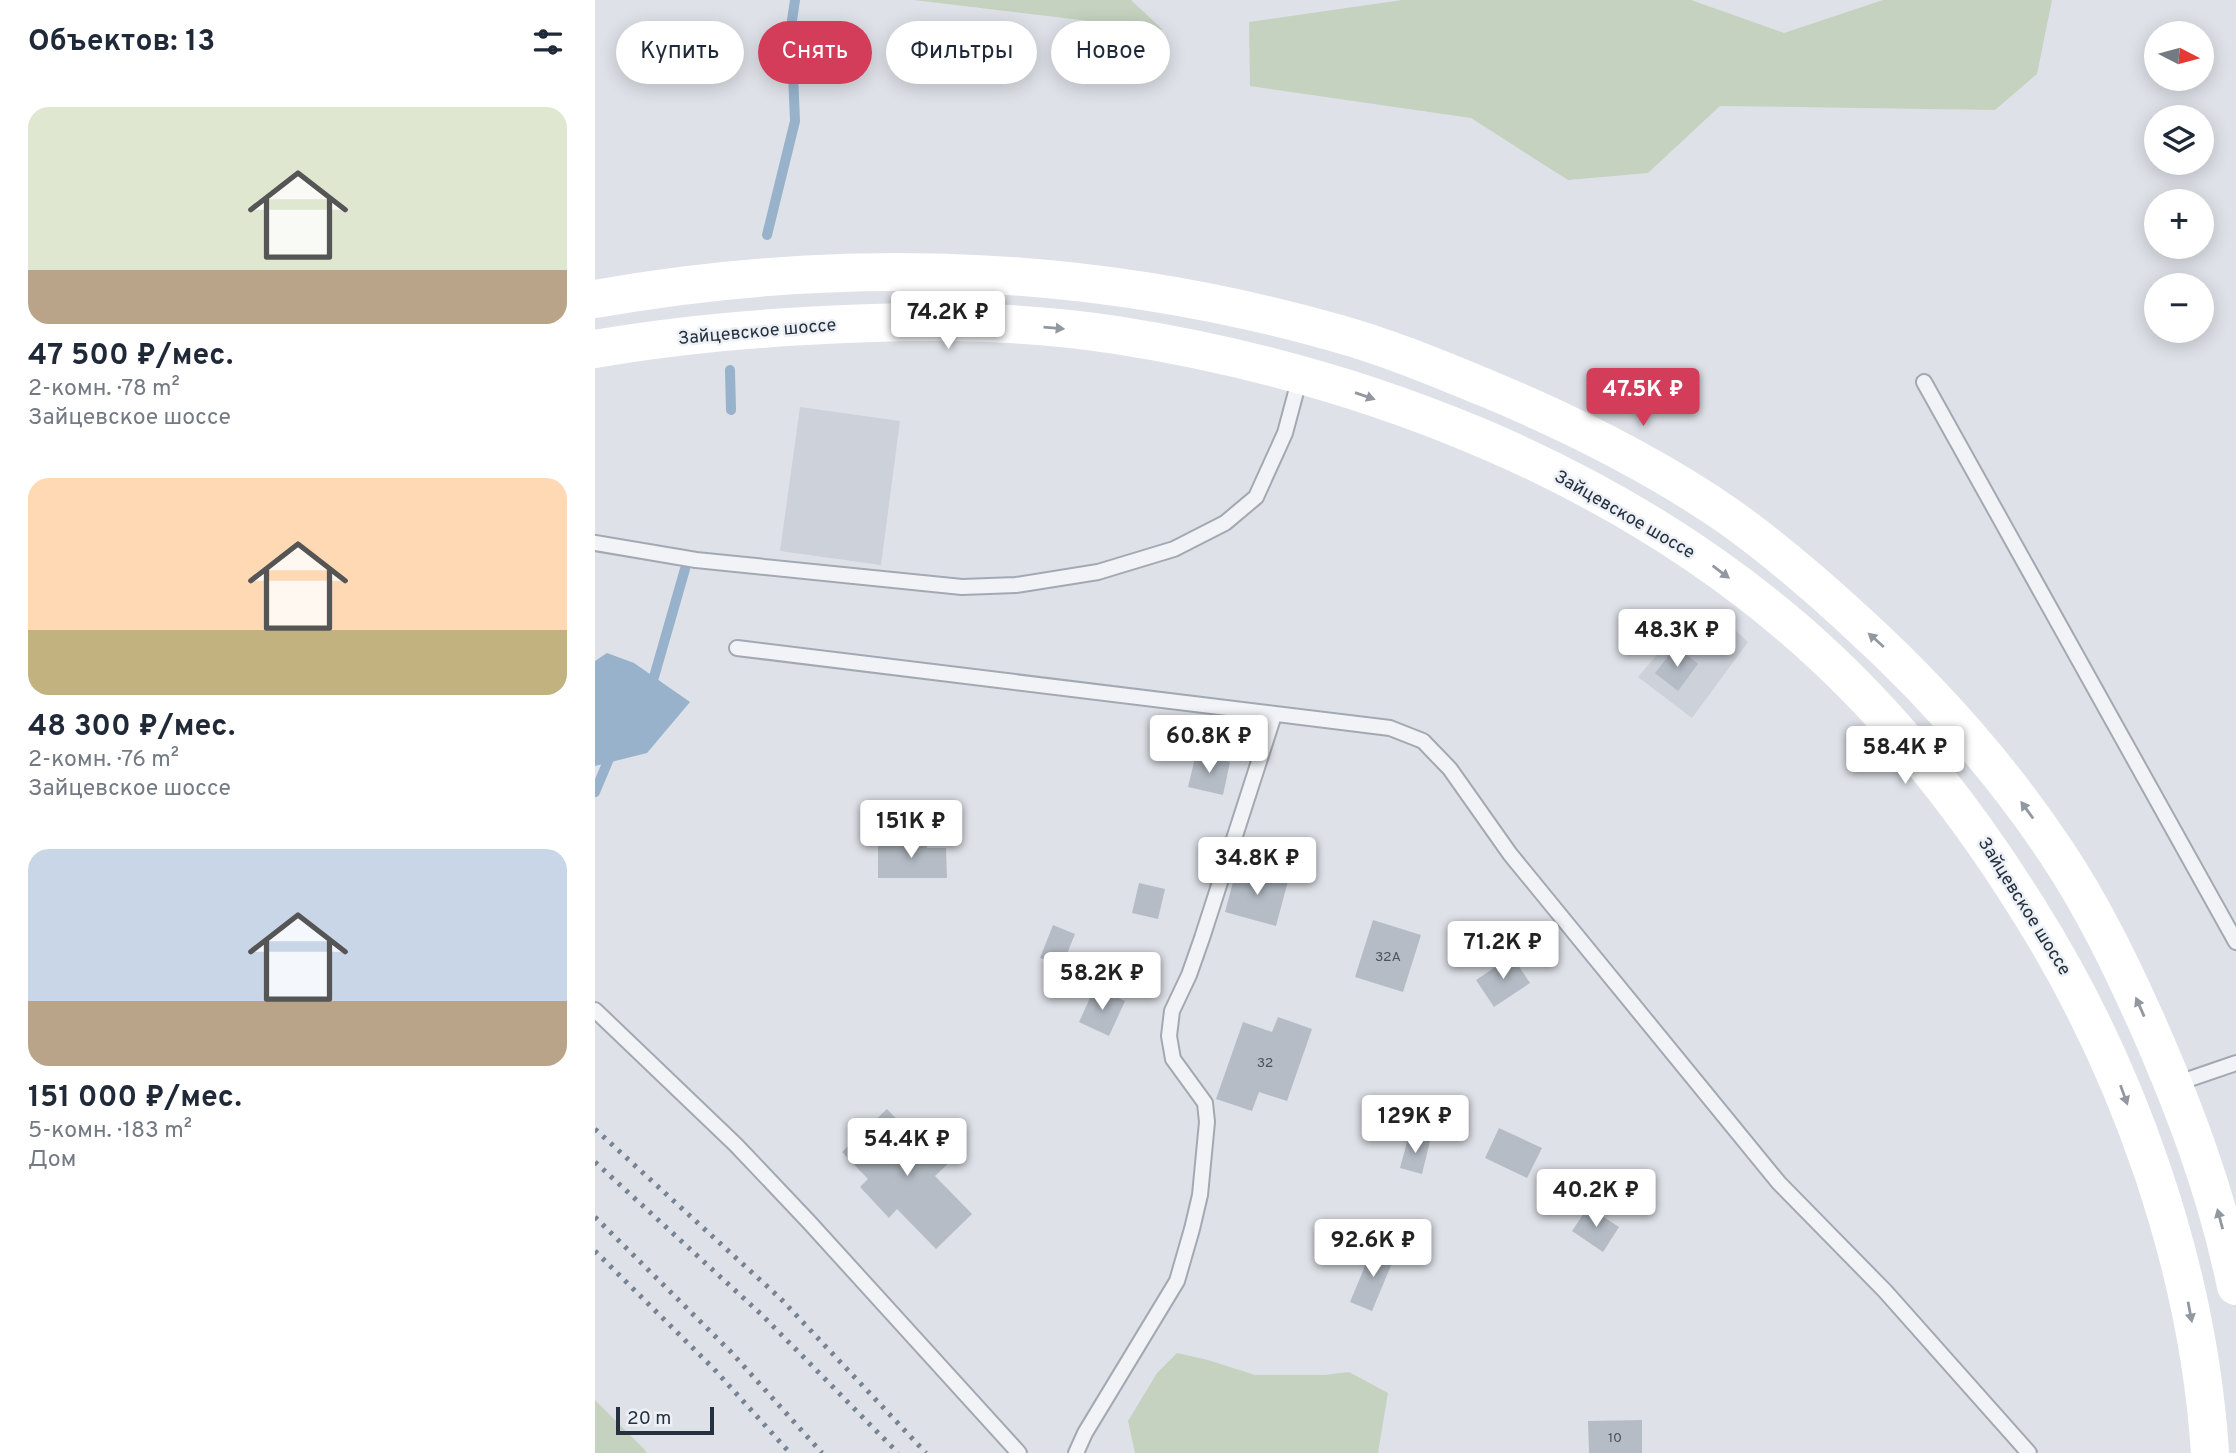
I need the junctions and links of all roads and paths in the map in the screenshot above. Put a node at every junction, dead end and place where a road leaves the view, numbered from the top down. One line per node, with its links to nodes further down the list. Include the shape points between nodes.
1 (595, 299): 11 (main road, one-way to 1, via 2125,973 2080,891 2027,809 1953,719 1904,665 1791,565 1730,518 1593,436 1429,365 1348,337 1250,311 1100,283 848,271 697,283)
2 (595, 349): 3 (main road, Зайцевское шоссе, one-way to 3, via 752,330 887,321 965,322 1114,335)
3 (1300, 375): 5 (lane, via 1285,433 1257,497 1225,523 1174,549 1098,572 962,587 696,560); 16 (main road, Зайцевское шоссе, one-way to 16, via 1508,449 1646,521 1711,564 1797,632 1930,770 1979,833 2045,935 2108,1053 2155,1180 2178,1259 2199,1362)
4 (1924, 382): 8 (lane)
5 (595, 543)
6 (737, 648): 7 (lane)
7 (1274, 715): 14 (lane, via 1202,938 1172,1011 1169,1036 1173,1059 1205,1103 1207,1122 1192,1229 1177,1281); 15 (lane, via 1390,728 1423,741 1779,1183 1885,1291)
8 (2236, 942)
9 (595, 1010): 13 (lane, via 745,1155)
10 (2236, 1063): 11 (lane)
11 (2174, 1084): 12 (main road, one-way to 11, via 2196,1139)
12 (2236, 1286)
13 (1019, 1453)
14 (1076, 1453)
15 (2029, 1453)
16 (2210, 1453)

